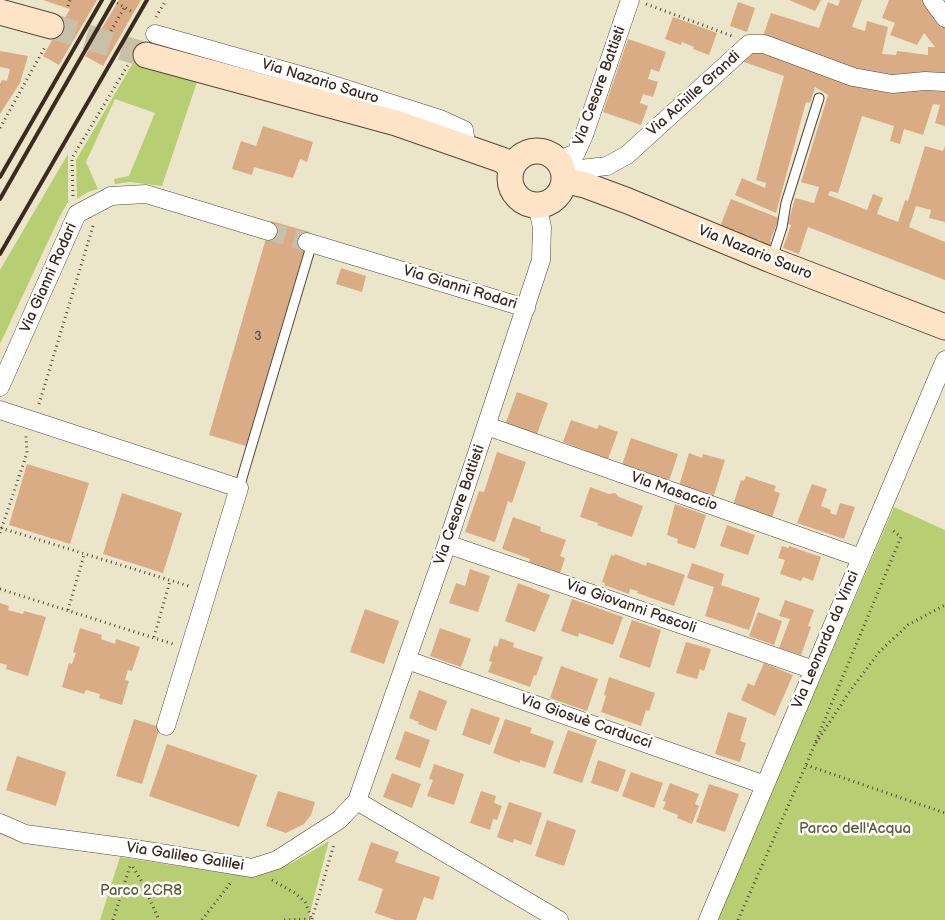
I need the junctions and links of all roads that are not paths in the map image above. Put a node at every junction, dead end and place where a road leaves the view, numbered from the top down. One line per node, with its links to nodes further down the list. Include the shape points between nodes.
1 (932, 0): 4 (street)
2 (630, 2): 10 (street, Via Cesare Battisti, via 584,135 576,153)
3 (0, 12): 5 (street)
4 (945, 18)
5 (49, 34)
6 (146, 43): 9 (street, Via Nazario Sauro, via 396,123 502,160)
7 (945, 82): 10 (street, Via Achille Grandi, via 892,84 852,77 764,44 749,44 627,155 607,166)
8 (819, 98): 14 (lane)
9 (512, 168): 10 (street, via 517,160 537,151 548,154); 11 (street, via 510,180 517,197)
10 (561, 171): 11 (street, via 557,196); 14 (street, Via Nazario Sauro, via 585,185)
11 (537, 206): 15 (street, Via Cesare Battisti, via 542,227 541,260)
12 (268, 231): 18 (street, Via Gianni Rodari, via 146,194 111,196 77,214)
13 (310, 242): 15 (street, Via Gianni Rodari); 21 (lane)
14 (771, 260): 16 (street, Via Nazario Sauro)
15 (526, 308): 20 (street, Via Cesare Battisti)
16 (945, 327)
17 (945, 360): 23 (street, Via Leonardo da Vinci)
18 (0, 387)
19 (0, 410): 21 (street)
20 (487, 426): 22 (street, Via Cesare Battisti); 23 (street, Via Masaccio)
21 (239, 488): 26 (street)
22 (447, 544): 24 (street, Via Cesare Battisti); 25 (street, Via Giovanni Pascoli)
23 (862, 558): 25 (street, Via Leonardo da Vinci)
24 (406, 660): 27 (street, Via Giosuè Carducci); 28 (street, Via Cesare Battisti)
25 (814, 670): 27 (street, Via Leonardo da Vinci)
26 (166, 726)
27 (765, 784): 31 (street, Via Leonardo da Vinci)
28 (357, 801): 29 (street, Via Galileo Galilei, via 339,820 277,860 247,867 25,834); 30 (street)
29 (0, 823)
30 (559, 920)
31 (708, 920)

